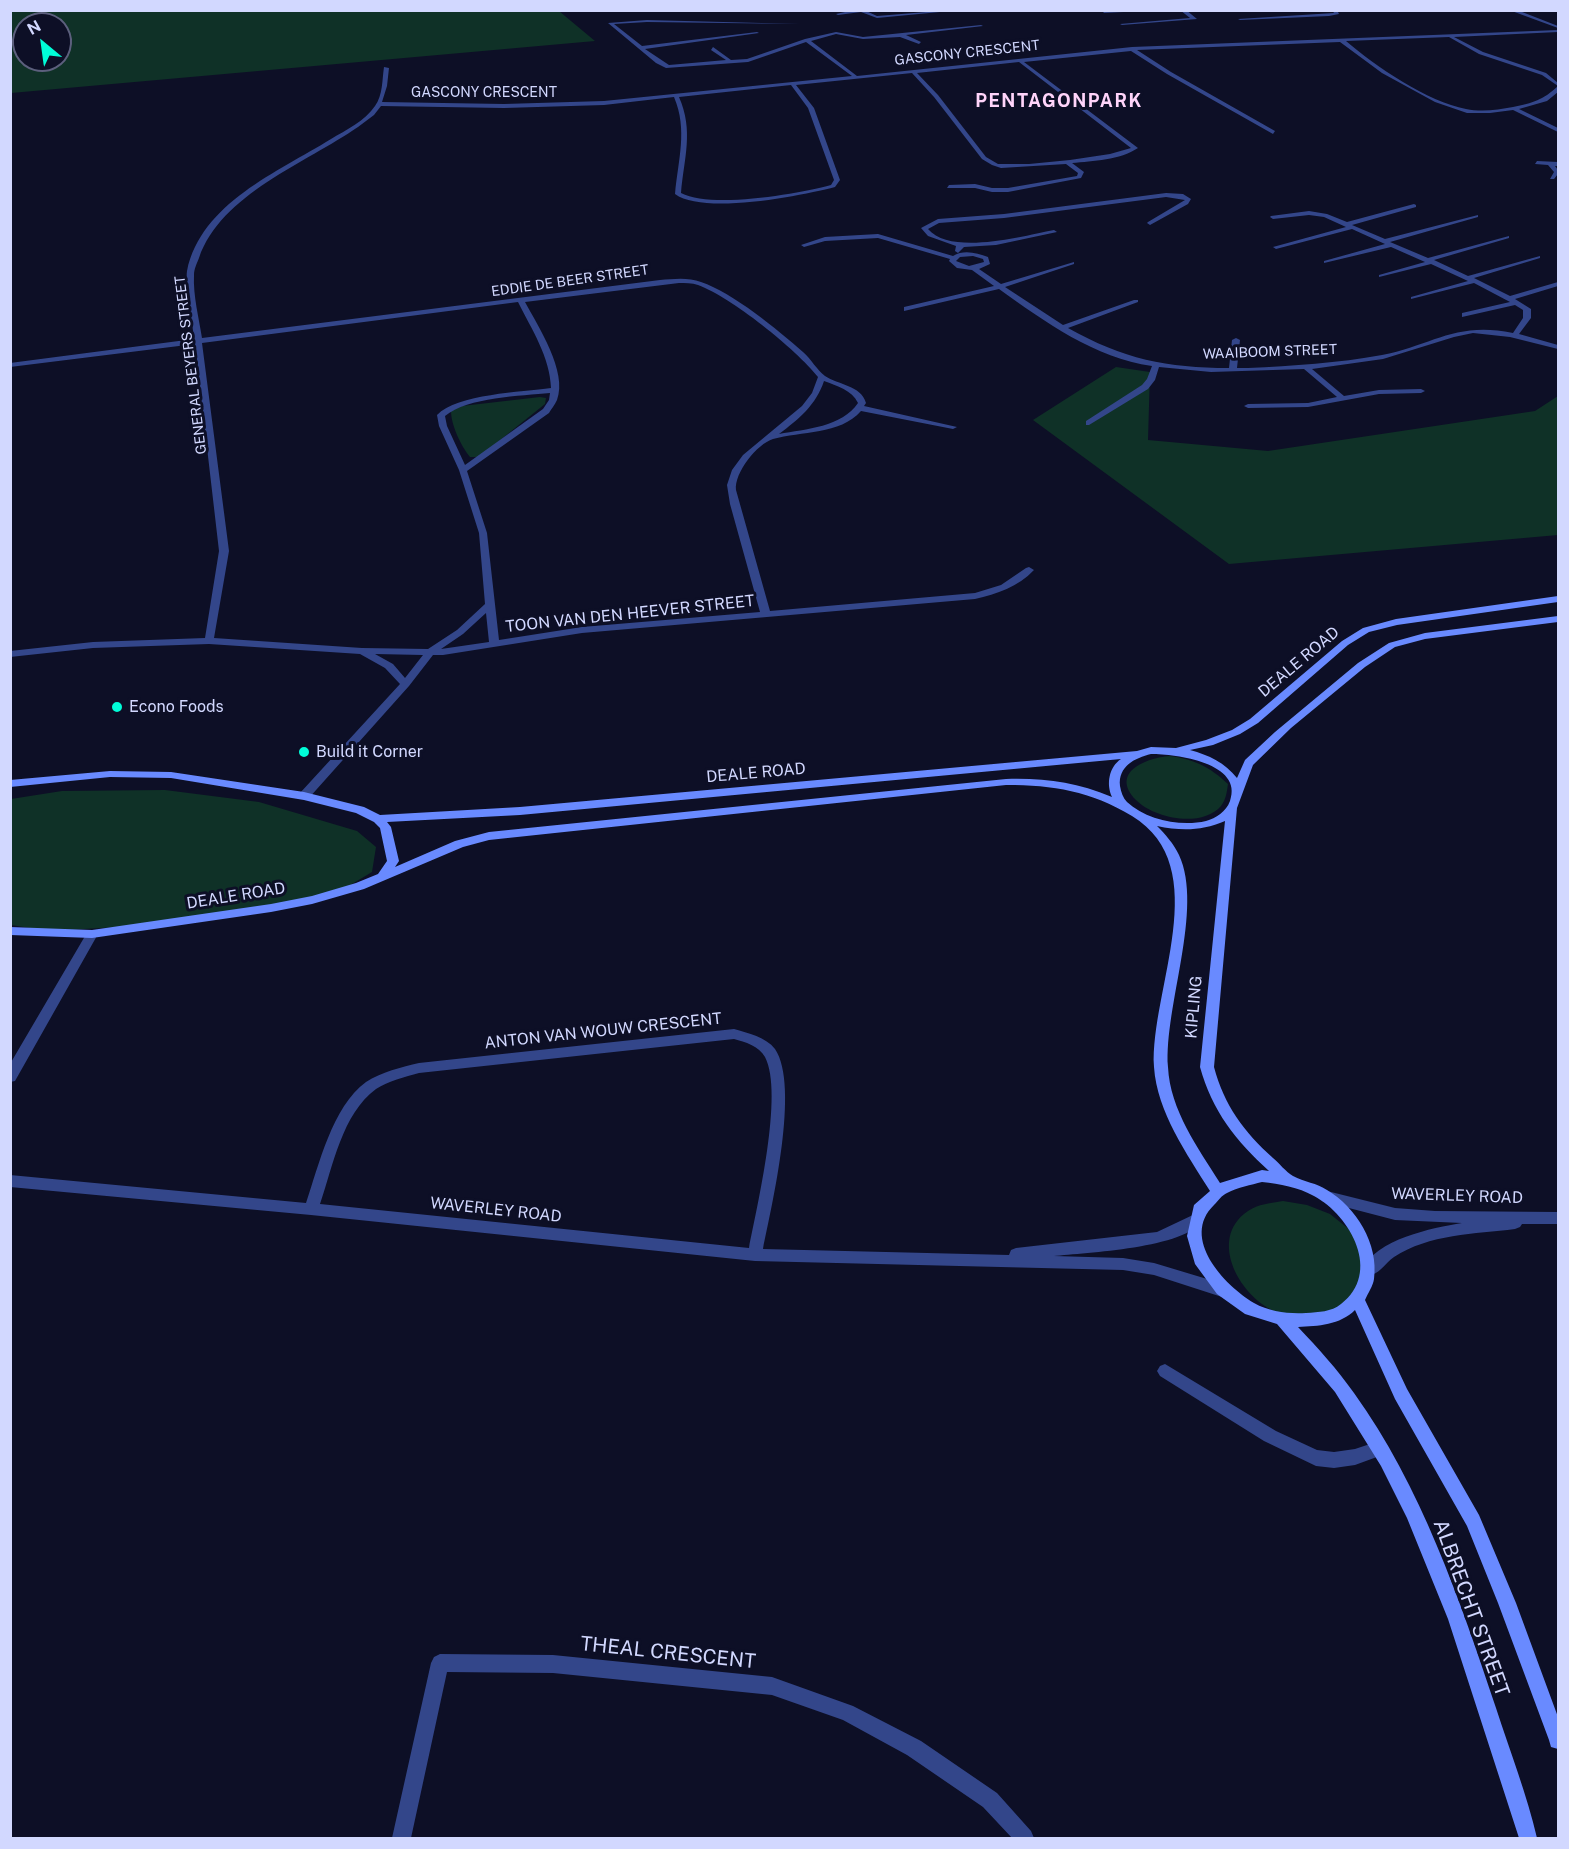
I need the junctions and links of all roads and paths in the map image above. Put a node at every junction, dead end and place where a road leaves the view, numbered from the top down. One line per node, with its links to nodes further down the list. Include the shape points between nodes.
1 (1162, 10): 6 (street)
2 (1182, 10): 13 (street, via 1195,20)
3 (1334, 10): 11 (street, via 1338,13)
4 (1511, 10): 16 (street)
5 (862, 11): 9 (street); 10 (street, via 877,17)
6 (1119, 11): 8 (street)
7 (938, 12): 10 (street)
8 (1105, 12)
9 (838, 14)
10 (908, 15): 17 (street)
11 (1240, 19)
12 (798, 24): 29 (street, via 610,23)
13 (1122, 24)
14 (981, 26): 15 (street)
15 (959, 29): 17 (street); 19 (street)
16 (1558, 29): 22 (street, GASCONY CRESCENT)
17 (933, 31): 21 (street)
18 (757, 33): 25 (street)
19 (968, 33)
20 (685, 34): 25 (street)
21 (902, 34): 23 (street); 27 (street)
22 (1450, 36): 26 (street, GASCONY CRESCENT); 38 (street, via 1481,53 1544,74)
23 (863, 38): 24 (street, via 836,33); 28 (street)
24 (807, 40): 33 (street, via 758,58); 36 (street)
25 (689, 41): 29 (street)
26 (1342, 41): 31 (street, GASCONY CRESCENT); 41 (street, via 1382,69 1450,106 1476,111)
27 (919, 44)
28 (870, 47)
29 (640, 48): 33 (street, via 668,67)
30 (713, 49): 33 (street)
31 (1132, 49): 32 (street, GASCONY CRESCENT); 43 (street)
32 (1019, 60): 35 (street, GASCONY CRESCENT); 44 (street, via 1136,148 1112,156)
33 (731, 62)
34 (386, 68): 40 (street, via 387,79)
35 (914, 71): 36 (street, GASCONY CRESCENT); 44 (street, via 989,162 1006,166)
36 (855, 76): 37 (street, GASCONY CRESCENT)
37 (793, 84): 39 (street, GASCONY CRESCENT); 39 (street, via 811,108 837,180 833,186 715,202 682,198 678,194 686,116)
38 (1558, 87): 41 (street, via 1556,93 1539,102)
39 (676, 96): 40 (street, GASCONY CRESCENT, via 538,106)
40 (379, 104): 79 (street, GENERAL BEYERS STREET, via 346,133 267,178 230,206 211,229 196,251 190,273)
41 (1514, 108): 42 (street)
42 (1558, 130)
43 (1273, 132)
44 (1065, 161): 48 (street, via 1081,172 1079,177 1008,190)
45 (1537, 164): 46 (street)
46 (1555, 164): 47 (street, via 1557,172)
47 (1552, 178)
48 (949, 187)
49 (1414, 206): 53 (street)
50 (1476, 216): 56 (street)
51 (1273, 217): 53 (street, via 1317,214)
52 (1150, 222): 58 (street, via 1188,199 1166,195 938,221 924,228 930,235)
53 (1350, 226): 56 (street); 59 (street)
54 (1054, 232): 58 (street)
55 (1508, 237): 62 (street)
56 (1389, 243): 62 (street); 63 (street)
57 (804, 245): 60 (street, via 834,238 878,236)
58 (960, 245): 60 (street)
59 (1276, 247)
60 (956, 257): 65 (street, WAAIBOOM STREET, via 952,261 959,266); 65 (street, via 974,254 988,260 985,266)
61 (1538, 257): 67 (street)
62 (1430, 261): 66 (street); 67 (street)
63 (1326, 262)
64 (1072, 263): 69 (street)
65 (973, 268): 69 (street, WAAIBOOM STREET)
66 (1381, 276)
67 (1472, 280): 70 (street); 71 (street)
68 (1558, 284): 71 (street)
69 (999, 286): 74 (street); 76 (street, WAAIBOOM STREET)
70 (1413, 298)
71 (1514, 300): 75 (street); 77 (street, via 1528,314)
72 (521, 301): 79 (street, EDDIE DE BEER STREET); 85 (street, EDDIE DE BEER STREET, via 647,284 695,282 729,299); 86 (street, via 549,358)
73 (1136, 301): 76 (street)
74 (907, 309)
75 (1465, 315)
76 (1062, 328): 81 (street, WAAIBOOM STREET, via 1120,357)
77 (1514, 336): 80 (street, WAAIBOOM STREET); 83 (street, WAAIBOOM STREET, via 1482,331 1460,333 1385,357)
78 (1236, 340): 84 (street)
79 (200, 343): 82 (street, EDDIE DE BEER STREET); 100 (street, GENERAL BEYERS STREET, via 224,551)
80 (1558, 347)
81 (1157, 364): 84 (street, WAAIBOOM STREET); 91 (street, via 1145,387)
82 (10, 366)
83 (1307, 368): 84 (street, WAAIBOOM STREET); 88 (street)
84 (1233, 370)
85 (822, 376): 90 (street, EDDIE DE BEER STREET, via 857,395 862,403); 93 (street, via 808,405)
86 (555, 390): 94 (street, via 555,399 546,411); 94 (street, via 470,401 443,411 443,426)
87 (1421, 391): 88 (street)
88 (1342, 398): 89 (street, via 1308,405)
89 (1248, 406)
90 (860, 408): 92 (street); 93 (street, via 832,424)
91 (1089, 423)
92 (953, 428)
93 (770, 438): 98 (street, via 738,467 731,488)
94 (463, 470): 97 (street, via 483,533)
95 (1029, 570): 98 (street, TOON VAN DEN HEEVER STREET, via 1005,589 975,596)
96 (1558, 599): 106 (street, DEALE ROAD, via 1396,622 1366,630 1345,643 1254,721 1209,743)
97 (489, 606): 101 (street); 103 (street)
98 (766, 615): 101 (street, TOON VAN DEN HEEVER STREET, via 582,630)
99 (1558, 619): 110 (street, via 1421,637 1394,644 1374,655 1275,736 1247,765)
100 (209, 641): 102 (street, TOON VAN DEN HEEVER STREET); 104 (street, TOON VAN DEN HEEVER STREET, via 93,645)
101 (494, 643): 103 (street, TOON VAN DEN HEEVER STREET)
102 (362, 651): 103 (street, TOON VAN DEN HEEVER STREET); 105 (street, via 389,666)
103 (430, 652): 105 (street)
104 (10, 654)
105 (405, 684): 109 (street)
106 (1174, 750): 107 (street); 110 (street, via 1194,754 1225,772 1235,783)
107 (1137, 754): 111 (street, via 1115,771 1117,795); 113 (street, DEALE ROAD, via 520,812)
108 (10, 784): 109 (street, DEALE ROAD, via 51,778 171,775)
109 (304, 796): 113 (street, DEALE ROAD, via 360,810)
110 (1234, 803): 112 (street, via 1221,819 1204,826 1162,825); 118 (street, KIPLING, via 1207,1067 1211,1088 1239,1134)
111 (1127, 807): 112 (street); 114 (street, DEALE ROAD, via 1062,785 1006,782 489,836 459,844)
112 (1142, 817): 120 (street, KIPLING, via 1174,856 1180,885 1180,912 1161,1046 1165,1092)
113 (378, 819): 114 (street, via 385,827 393,861)
114 (382, 877): 116 (street, DEALE ROAD, via 312,900)
115 (10, 931): 116 (street, DEALE ROAD)
116 (92, 934): 117 (street)
117 (10, 1077)
118 (1288, 1179): 120 (street, via 1237,1179); 121 (street)
119 (10, 1181): 122 (street, WAVERLEY ROAD)
120 (1216, 1189): 124 (street)
121 (1327, 1197): 123 (street, WAVERLEY ROAD, via 1395,1214); 127 (street, via 1359,1230 1367,1250)
122 (311, 1209): 125 (street, WAVERLEY ROAD); 125 (street, ANTON VAN WOUW CRESCENT, via 343,1119 355,1100 371,1086 400,1073 734,1034 752,1039 770,1052 778,1078 775,1139)
123 (1555, 1217): 127 (street, WAVERLEY ROAD, via 1417,1239 1389,1252)
124 (1195, 1220): 126 (street, WAVERLEY ROAD, via 1157,1238); 128 (street, via 1198,1256)
125 (755, 1255): 126 (street, WAVERLEY ROAD)
126 (979, 1259): 128 (street, WAVERLEY ROAD, via 1123,1264 1154,1269)
127 (1368, 1270): 129 (street)
128 (1222, 1290): 130 (street, via 1240,1304)
129 (1357, 1298): 130 (street, via 1325,1318 1305,1322); 133 (street, ALBRECHT STREET, via 1401,1394 1473,1521)
130 (1282, 1320): 132 (street, ALBRECHT STREET, via 1325,1366)
131 (1165, 1371): 132 (street, via 1270,1436 1316,1458 1355,1457)
132 (1379, 1449): 136 (street, ALBRECHT STREET, via 1422,1531 1452,1606)
133 (1558, 1740)
134 (401, 1839): 135 (street, THEAL CRESCENT, via 440,1663 553,1664 772,1686 847,1712 914,1748 990,1800)
135 (1024, 1839)
136 (1528, 1839)

